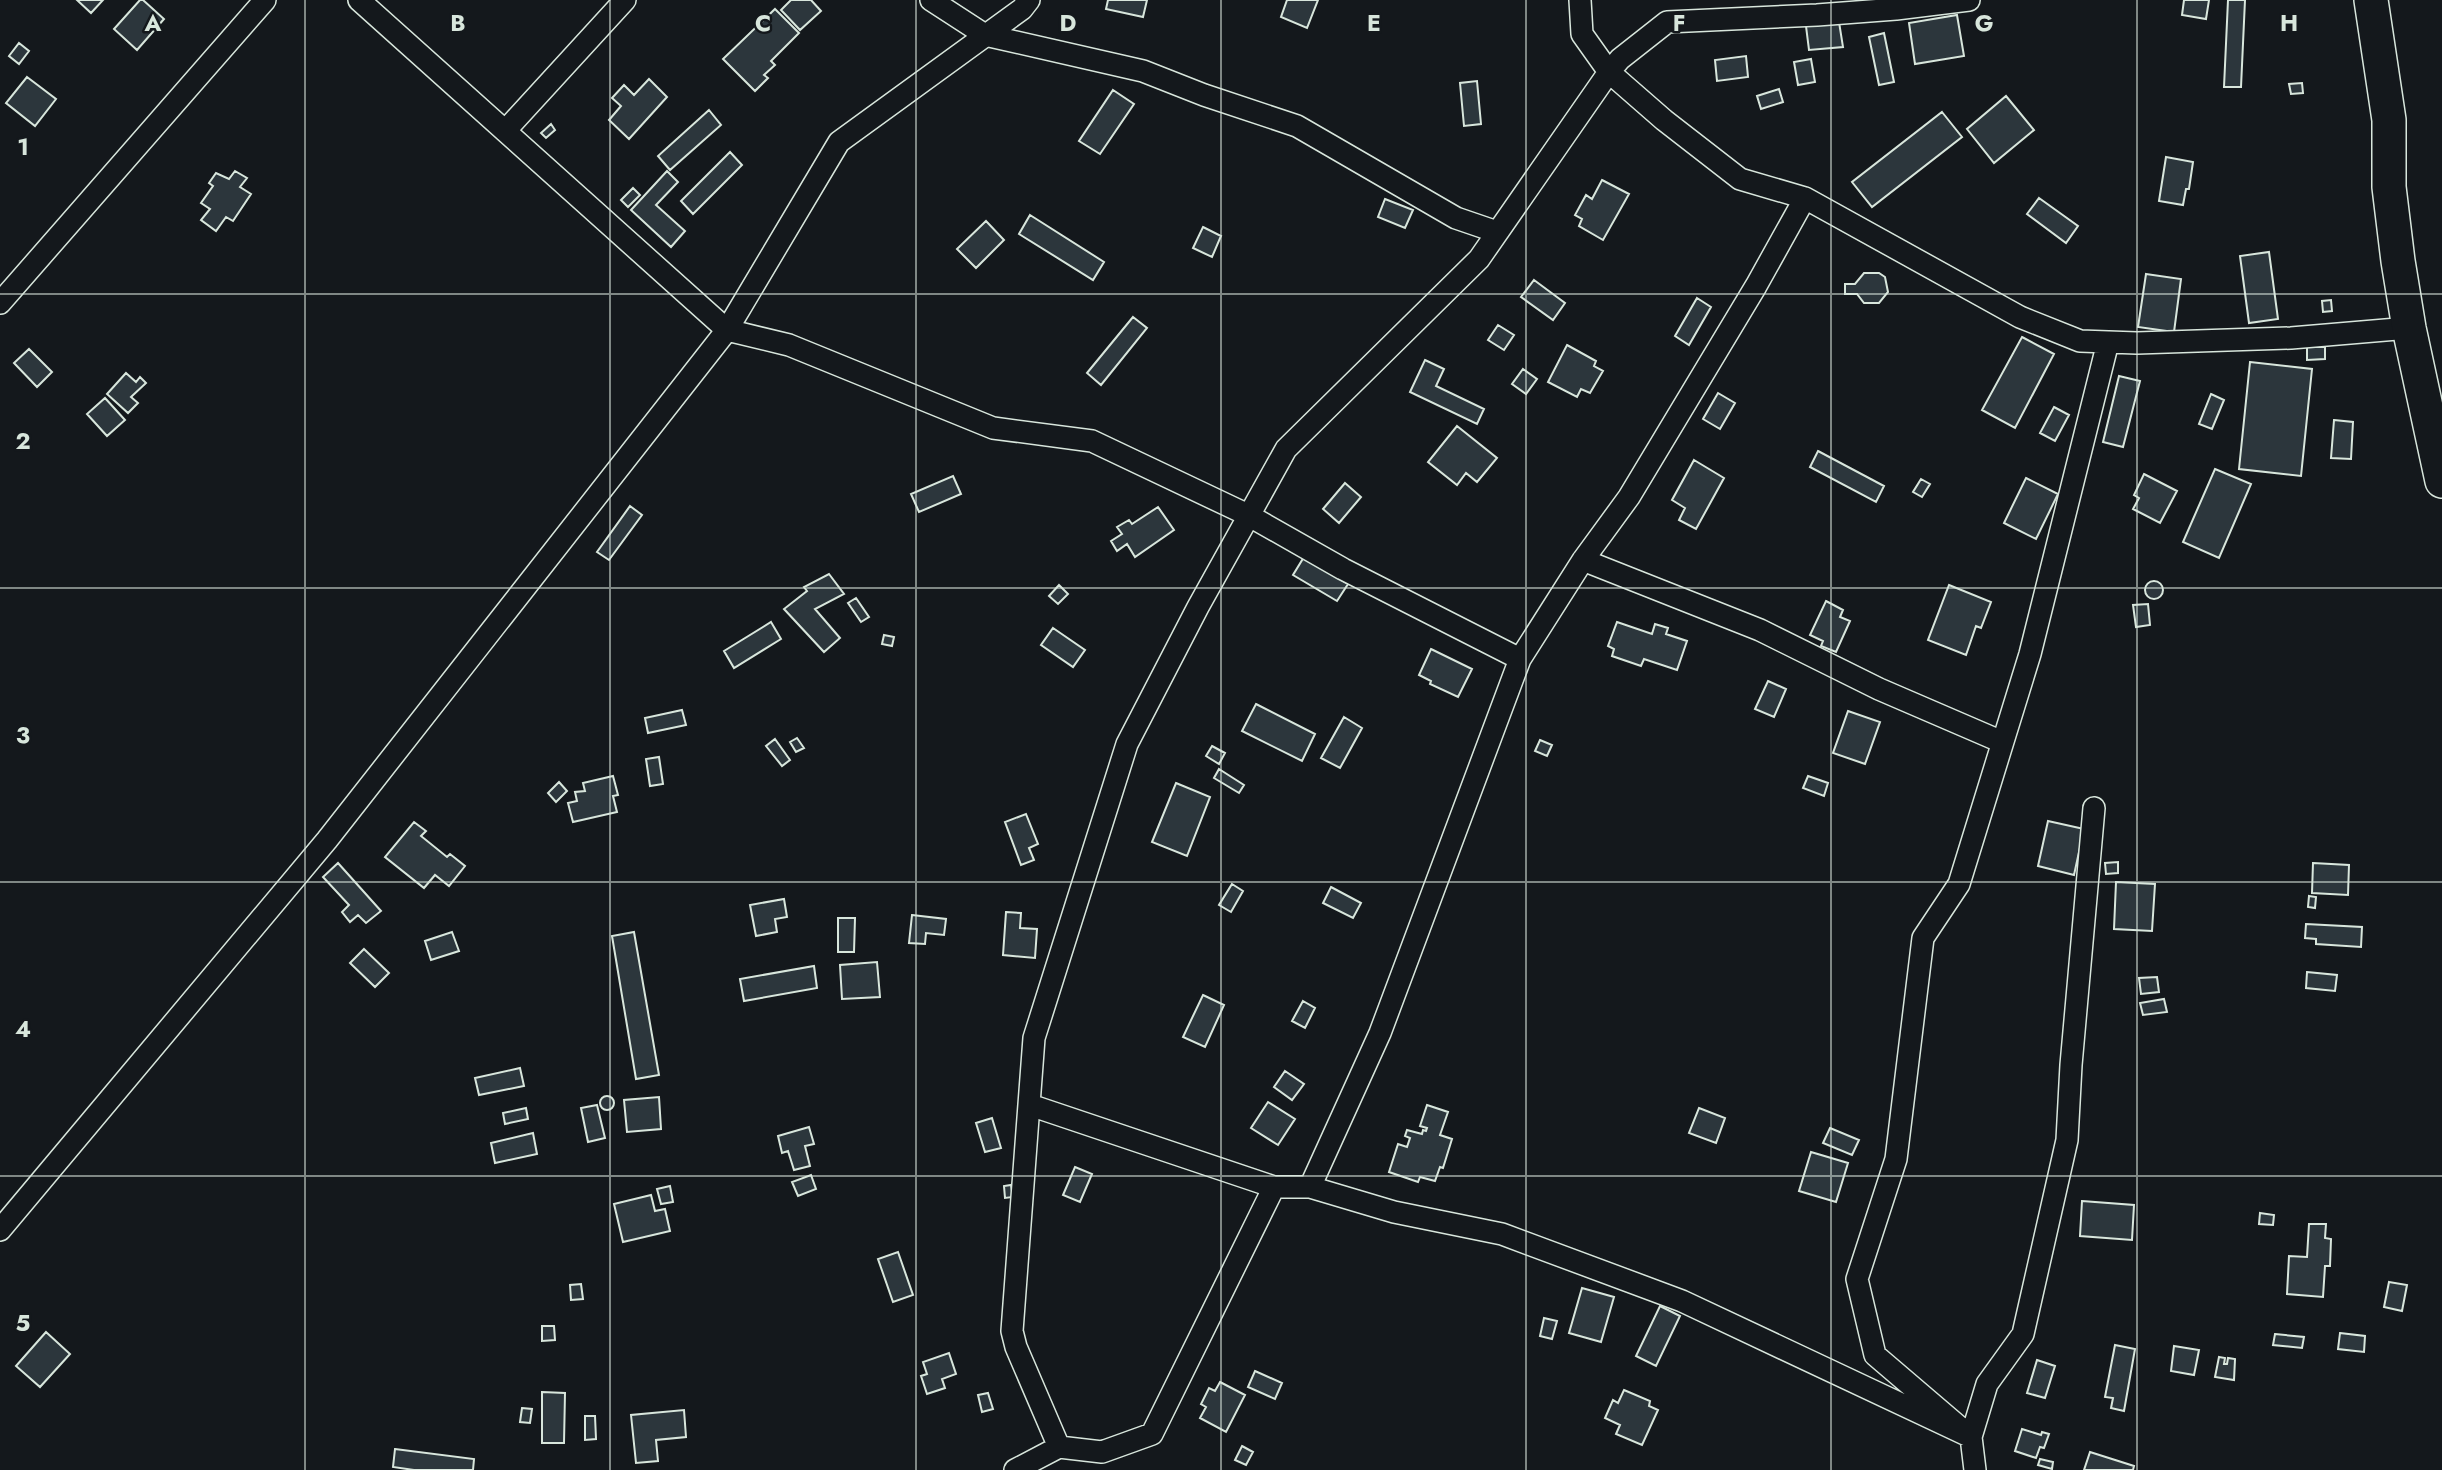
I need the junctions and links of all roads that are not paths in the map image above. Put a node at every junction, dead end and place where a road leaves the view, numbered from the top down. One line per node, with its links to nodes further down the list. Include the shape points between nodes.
1 (265, 0): 14 (street)
2 (359, 0): 11 (street)
3 (625, 0): 11 (street)
4 (931, 0): 9 (street)
5 (1029, 0): 9 (street)
6 (1580, 0): 10 (street, via 1582,34)
7 (1969, 0): 10 (street, via 1830,14 1667,22)
8 (2371, 0): 15 (main road, via 2389,120 2389,187)
9 (985, 35): 13 (street, via 1143,71 1297,125 1455,219); 16 (street, via 839,142)
10 (1609, 72): 12 (street, via 1740,179); 13 (street)
11 (505, 131): 16 (street)
12 (1805, 198): 17 (street, via 2021,317 2080,341); 20 (street, via 1629,497)
13 (1497, 232): 19 (street, via 1479,259 1286,449)
14 (0, 303)
15 (2409, 328): 17 (street, via 2291,338); 18 (main road)
16 (727, 330): 19 (street, via 789,345 993,428 1092,441); 27 (street, via 327,840)
17 (2108, 342): 22 (street, via 2030,654)
18 (2442, 481)
19 (1248, 515): 21 (street); 24 (street, via 1127,744 1034,1038)
20 (1583, 560): 21 (street); 22 (street, via 1760,630 1879,689)
21 (1520, 659): 26 (street, via 1380,1033)
22 (2003, 741): 28 (street, via 1959,884 1923,938 1896,1159 1857,1279 1875,1355)
23 (2095, 808): 28 (street, via 2067,1140 2023,1334 1987,1384)
24 (1030, 1105): 25 (street); 29 (street, via 1012,1331)
25 (1274, 1187): 26 (street); 29 (street, via 1152,1434 1102,1452)
26 (1310, 1187): 28 (street, via 1394,1212 1502,1234 1669,1296)
27 (0, 1230)
28 (1971, 1437): 31 (street)
29 (1059, 1447): 30 (street)
30 (1015, 1470)
31 (1975, 1470)

